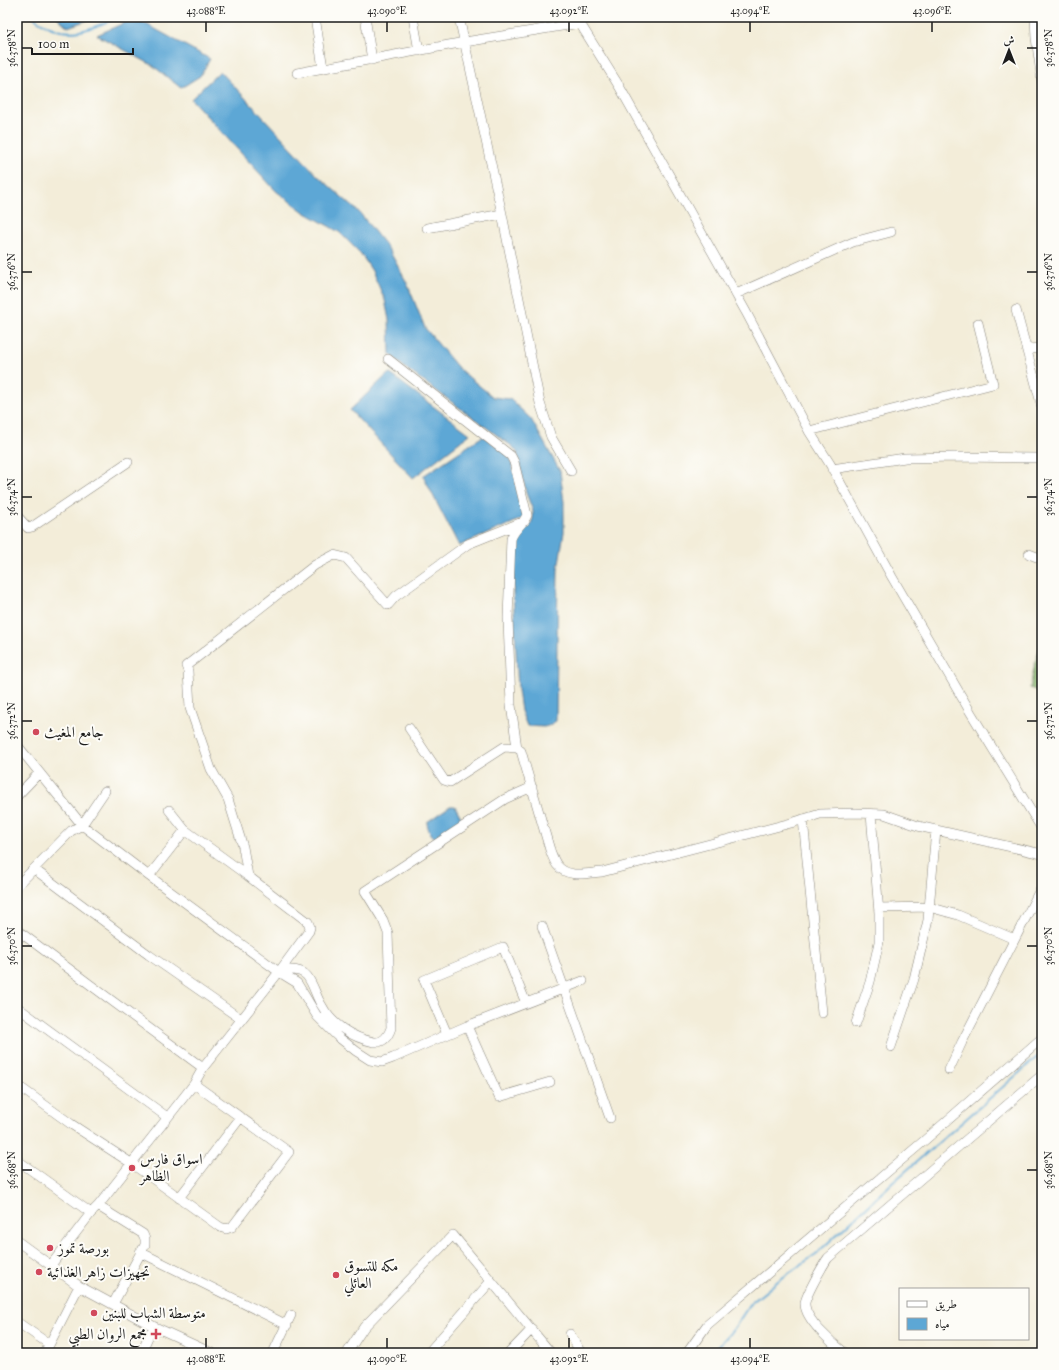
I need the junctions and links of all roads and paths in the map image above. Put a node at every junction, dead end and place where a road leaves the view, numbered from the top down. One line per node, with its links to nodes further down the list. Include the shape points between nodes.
1 (315, 17): 10 (street)
2 (365, 17): 9 (street)
3 (413, 17): 8 (street)
4 (459, 17): 7 (street)
5 (1035, 17): 12 (street)
6 (578, 20): 7 (street); 16 (street, via 619,86)
7 (465, 42): 8 (street); 13 (street)
8 (419, 51): 9 (street)
9 (372, 60): 10 (street)
10 (323, 68): 11 (street)
11 (297, 73)
12 (1042, 81)
13 (502, 214): 14 (street); 27 (street, via 540,403 551,437)
14 (427, 228)
15 (891, 232): 16 (street, via 853,242)
16 (736, 294): 23 (street)
17 (1016, 310): 19 (street)
18 (978, 324): 23 (street, via 993,384)
19 (1027, 348): 20 (street); 22 (street)
20 (1042, 348)
21 (388, 359): 29 (street, via 511,456 527,515)
22 (1042, 407)
23 (809, 431): 26 (street)
24 (1042, 457): 26 (street, via 905,458)
25 (128, 462): 28 (street, via 32,527 28,528)
26 (832, 469): 43 (street, via 971,713)
27 (571, 471)
28 (17, 516)
29 (525, 521): 34 (street, via 512,533 511,538 508,610 511,705); 49 (street, via 468,544 396,596 388,605 346,558 334,555 315,565 186,666 190,708 211,769 228,799 243,847)
30 (1030, 554): 31 (street)
31 (1042, 559)
32 (409, 728): 34 (street, via 444,780 450,782 504,747)
33 (17, 745): 35 (street)
34 (517, 748): 36 (street, via 521,751)
35 (39, 773): 38 (street); 42 (street)
36 (532, 787): 41 (street, via 556,865 576,874 602,872); 57 (street, via 501,801 365,890 388,933 391,1028 384,1040 364,1040 347,1032 329,1017 307,975 299,970)
37 (105, 791): 42 (street)
38 (17, 796)
39 (169, 810): 44 (street)
40 (872, 814): 41 (street, via 820,814); 45 (street, via 884,814); 53 (street)
41 (803, 819): 62 (street)
42 (82, 825): 47 (street, via 71,831); 48 (street)
43 (1042, 829)
44 (185, 830): 48 (street); 49 (street)
45 (936, 830): 46 (street); 52 (street)
46 (1042, 854)
47 (34, 869): 50 (street); 63 (street, via 149,955)
48 (149, 876): 57 (street)
49 (248, 876): 57 (street, via 308,922 310,927)
50 (17, 886)
51 (1042, 886): 56 (street)
52 (929, 907): 53 (street); 56 (street, via 958,915); 68 (street, via 914,979)
53 (879, 908): 64 (street, via 879,942 870,982)
54 (542, 926): 59 (street)
55 (17, 930): 69 (street)
56 (1014, 939): 70 (street)
57 (282, 973): 63 (street); 66 (street, via 297,983 317,1016 337,1036 370,1060 382,1062)
58 (583, 980): 59 (street)
59 (564, 988): 60 (street); 77 (street)
60 (526, 1003): 65 (street); 66 (street, via 503,947 424,980)
61 (17, 1007): 75 (street)
62 (822, 1012)
63 (241, 1019): 69 (street)
64 (856, 1023)
65 (467, 1026): 66 (street); 72 (street, via 499,1098)
66 (447, 1034)
67 (1042, 1038): 104 (street, via 708,1325)
68 (890, 1047)
69 (203, 1068): 73 (street)
70 (949, 1070)
71 (1042, 1076): 105 (street, via 828,1258 805,1302 813,1322)
72 (550, 1082)
73 (194, 1084): 75 (street); 76 (street)
74 (17, 1085): 79 (street)
75 (168, 1117): 79 (street)
76 (241, 1117): 80 (street); 80 (street, via 289,1154 232,1227 220,1227)
77 (610, 1118)
78 (17, 1160): 82 (street)
79 (131, 1163): 80 (street); 81 (street)
80 (179, 1198)
81 (98, 1206): 82 (street); 84 (street, via 143,1234 145,1245)
82 (91, 1213): 85 (street)
83 (17, 1241): 85 (street)
84 (140, 1252): 88 (street); 91 (street)
85 (51, 1266): 87 (street)
86 (491, 1281): 93 (street); 99 (street, via 453,1235 364,1327); 100 (street)
87 (80, 1286): 88 (street); 95 (street)
88 (113, 1304): 92 (street)
89 (291, 1315): 91 (street)
90 (17, 1322): 95 (street)
91 (287, 1324): 98 (street)
92 (153, 1326): 96 (street); 97 (street)
93 (532, 1329): 101 (street); 102 (street)
94 (570, 1334): 103 (street)
95 (47, 1349)
96 (141, 1353)
97 (212, 1353)
98 (273, 1353)
99 (347, 1353)
100 (428, 1353)
101 (509, 1353)
102 (551, 1353)
103 (581, 1353)
104 (687, 1353)
105 (844, 1353)

